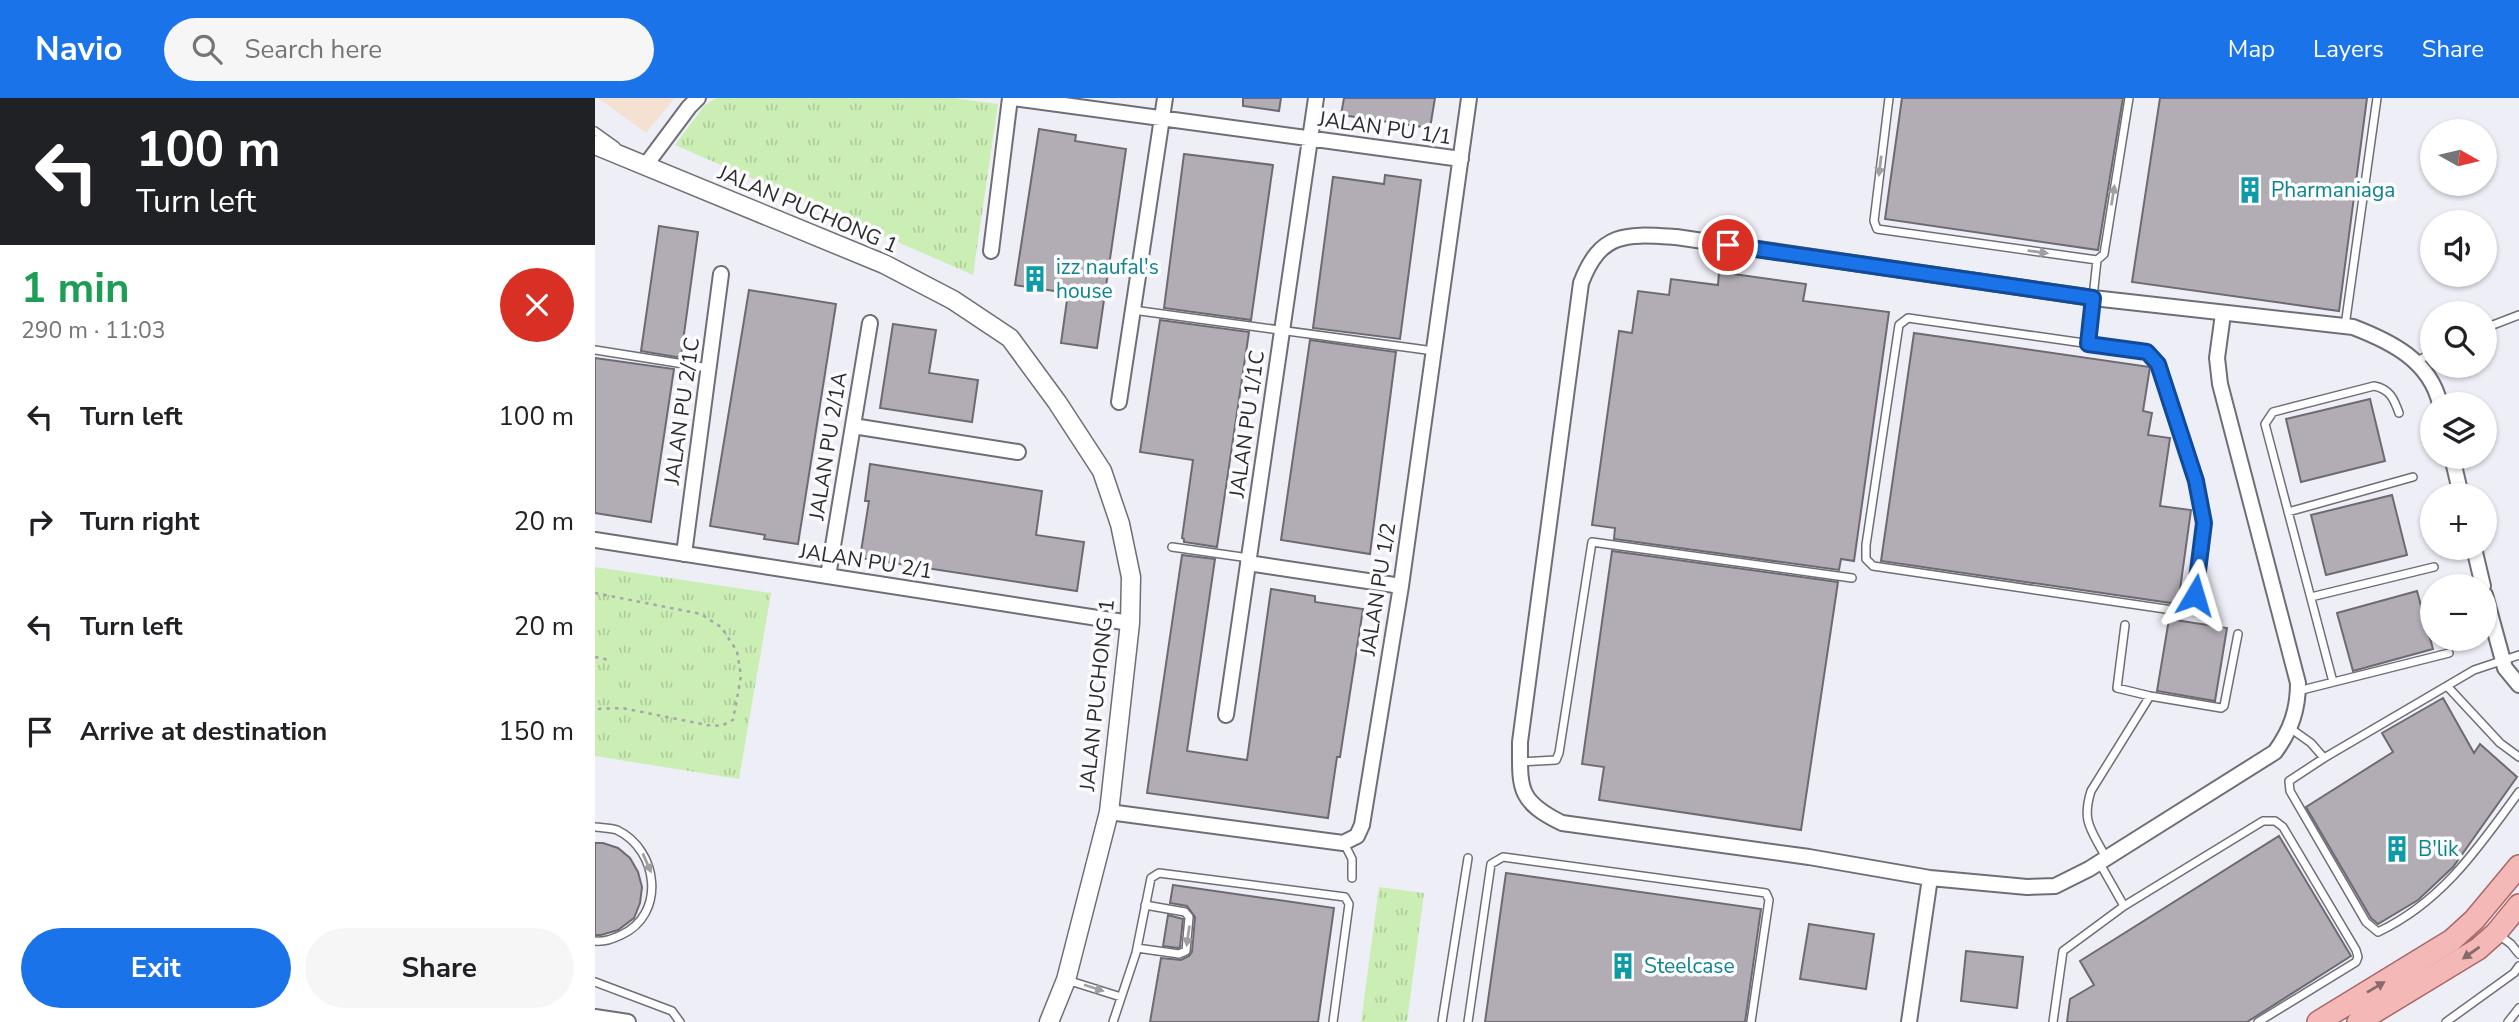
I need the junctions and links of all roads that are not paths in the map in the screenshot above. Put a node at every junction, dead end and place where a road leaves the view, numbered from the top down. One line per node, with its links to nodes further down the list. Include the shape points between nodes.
1 (698, 98): 14 (street)
2 (1012, 98): 9 (street, JALAN PU 1/1); 15 (street)
3 (1165, 98): 9 (street)
4 (1316, 98): 11 (street, JALAN PU 1/1C)
5 (1469, 98): 13 (street, JALAN PU 1/2)
6 (1889, 98): 16 (lane, one-way to 16, via 1874,221 1877,229)
7 (2129, 98): 16 (lane, one-way to 7, via 2104,254)
8 (2377, 98): 24 (lane)
9 (1162, 119): 11 (street, JALAN PU 1/1); 19 (street)
10 (595, 131): 14 (lane)
11 (1310, 139): 13 (street, JALAN PU 1/1); 25 (street, JALAN PU 1/1C)
12 (595, 145): 14 (street, JALAN PUCHONG 1)
13 (1461, 159): 28 (street, JALAN PU 1/2)
14 (645, 166): 48 (street, JALAN PUCHONG 1, via 884,264 953,300 1010,338 1102,471 1131,577)
15 (991, 251)
16 (2097, 260): 18 (lane)
17 (721, 274): 31 (street, JALAN PU 2/1C)
18 (2093, 298): 20 (street); 26 (lane); 64 (street, via 1675,237 1641,235 1602,246 1581,283)
19 (1133, 310): 25 (lane); 33 (street)
20 (2223, 314): 24 (street); 58 (street, via 2217,358 2220,384)
21 (2519, 315): 23 (lane)
22 (870, 323): 35 (street, JALAN PU 2/1A)
23 (2497, 323)
24 (2344, 326): 30 (street, via 2377,336)
25 (1282, 331): 28 (lane); 42 (street, JALAN PU 1/1C)
26 (2088, 344): 26 (lane, via 2147,352 2158,364 2196,481 2204,523 2190,604 2179,611 1873,566 1866,559 1866,544 1899,325 1908,318)
27 (595, 351): 31 (lane)
28 (1434, 351): 46 (street, JALAN PU 1/2)
29 (2420, 360): 30 (lane)
30 (2416, 362): 32 (street)
31 (709, 368): 41 (street, JALAN PU 2/1C)
32 (2435, 392)
33 (1119, 402)
34 (2399, 413): 38 (lane, via 2393,395 2374,386 2273,412 2265,424)
35 (853, 426): 36 (street); 44 (street, JALAN PU 2/1A)
36 (1018, 452)
37 (2413, 477): 38 (lane)
38 (2288, 512): 47 (lane)
39 (595, 540): 41 (street, JALAN PU 2/1)
40 (1172, 547): 42 (lane)
41 (684, 554): 44 (street, JALAN PU 2/1)
42 (1248, 560): 46 (street); 60 (street, JALAN PU 1/1C)
43 (2434, 567): 47 (lane)
44 (828, 576): 48 (street, JALAN PU 2/1)
45 (1851, 578): 64 (lane, via 1592,542 1559,753 1556,760)
46 (1401, 586): 68 (street, JALAN PU 1/2, via 1362,825 1357,836)
47 (2311, 597): 55 (lane)
48 (1130, 623): 66 (street, JALAN PUCHONG 1)
49 (2125, 625): 59 (lane, via 2116,687)
50 (2238, 634): 59 (lane, via 2224,706)
51 (2497, 641): 54 (street)
52 (2449, 653): 55 (lane)
53 (2519, 655): 54 (lane)
54 (2502, 660): 56 (street); 57 (lane)
55 (2333, 682): 58 (lane)
56 (2519, 685)
57 (2447, 686): 62 (lane); 63 (lane)
58 (2298, 691): 61 (street)
59 (2150, 696): 70 (lane, via 2091,791 2085,809)
60 (1226, 715)
61 (2290, 728): 63 (lane); 70 (street, via 2275,752)
62 (2519, 757)
63 (2324, 758): 65 (lane, via 2289,781 2290,791 2366,922 2378,932 2435,896 2465,865)
64 (1520, 762): 73 (street, via 1525,796 1562,823)
65 (2519, 792)
66 (1109, 812): 68 (street); 82 (street, JALAN PUCHONG 1)
67 (595, 827): 78 (lane, one-way to 78, via 615,829 640,847 652,875 650,905 632,930)
68 (1343, 843): 72 (lane, via 1352,859)
69 (1468, 858): 92 (lane)
70 (2102, 860): 73 (street, via 2055,886); 76 (lane)
71 (2519, 866): 98 (main road, one-way to 71, via 2452,940)
72 (1352, 878)
73 (1930, 878): 95 (street)
74 (1145, 905): 79 (lane); 79 (lane, one-way to 79, via 1185,912 1189,917 1186,951); 91 (lane, via 1151,878 1159,873 1345,897 1349,904)
75 (2519, 905): 77 (main road)
76 (2125, 906): 96 (lane, via 2063,951); 97 (lane, via 2263,821 2283,827 2358,957)
77 (2496, 933): 80 (lane); 99 (main road, one-way to 99, via 2461,960)
78 (595, 942)
79 (1136, 948): 84 (lane)
80 (2519, 954)
81 (2519, 966): 100 (lane)
82 (1066, 980): 84 (lane, one-way to 84); 87 (street, JALAN PUCHONG 1)
83 (595, 982): 89 (lane, via 673,1012)
84 (1121, 997): 90 (lane)
85 (2519, 1008): 101 (lane)
86 (595, 1017): 88 (street)
87 (1053, 1021)
88 (628, 1022)
89 (680, 1022)
90 (1113, 1022)
91 (1333, 1022)
92 (1442, 1022)
93 (1468, 1022): 94 (lane, via 1491,864 1503,857 1766,893 1769,900)
94 (1751, 1022)
95 (1909, 1022)
96 (2053, 1022)
97 (2258, 1022)
98 (2318, 1022)
99 (2358, 1022)
100 (2447, 1022)
101 (2508, 1022)

